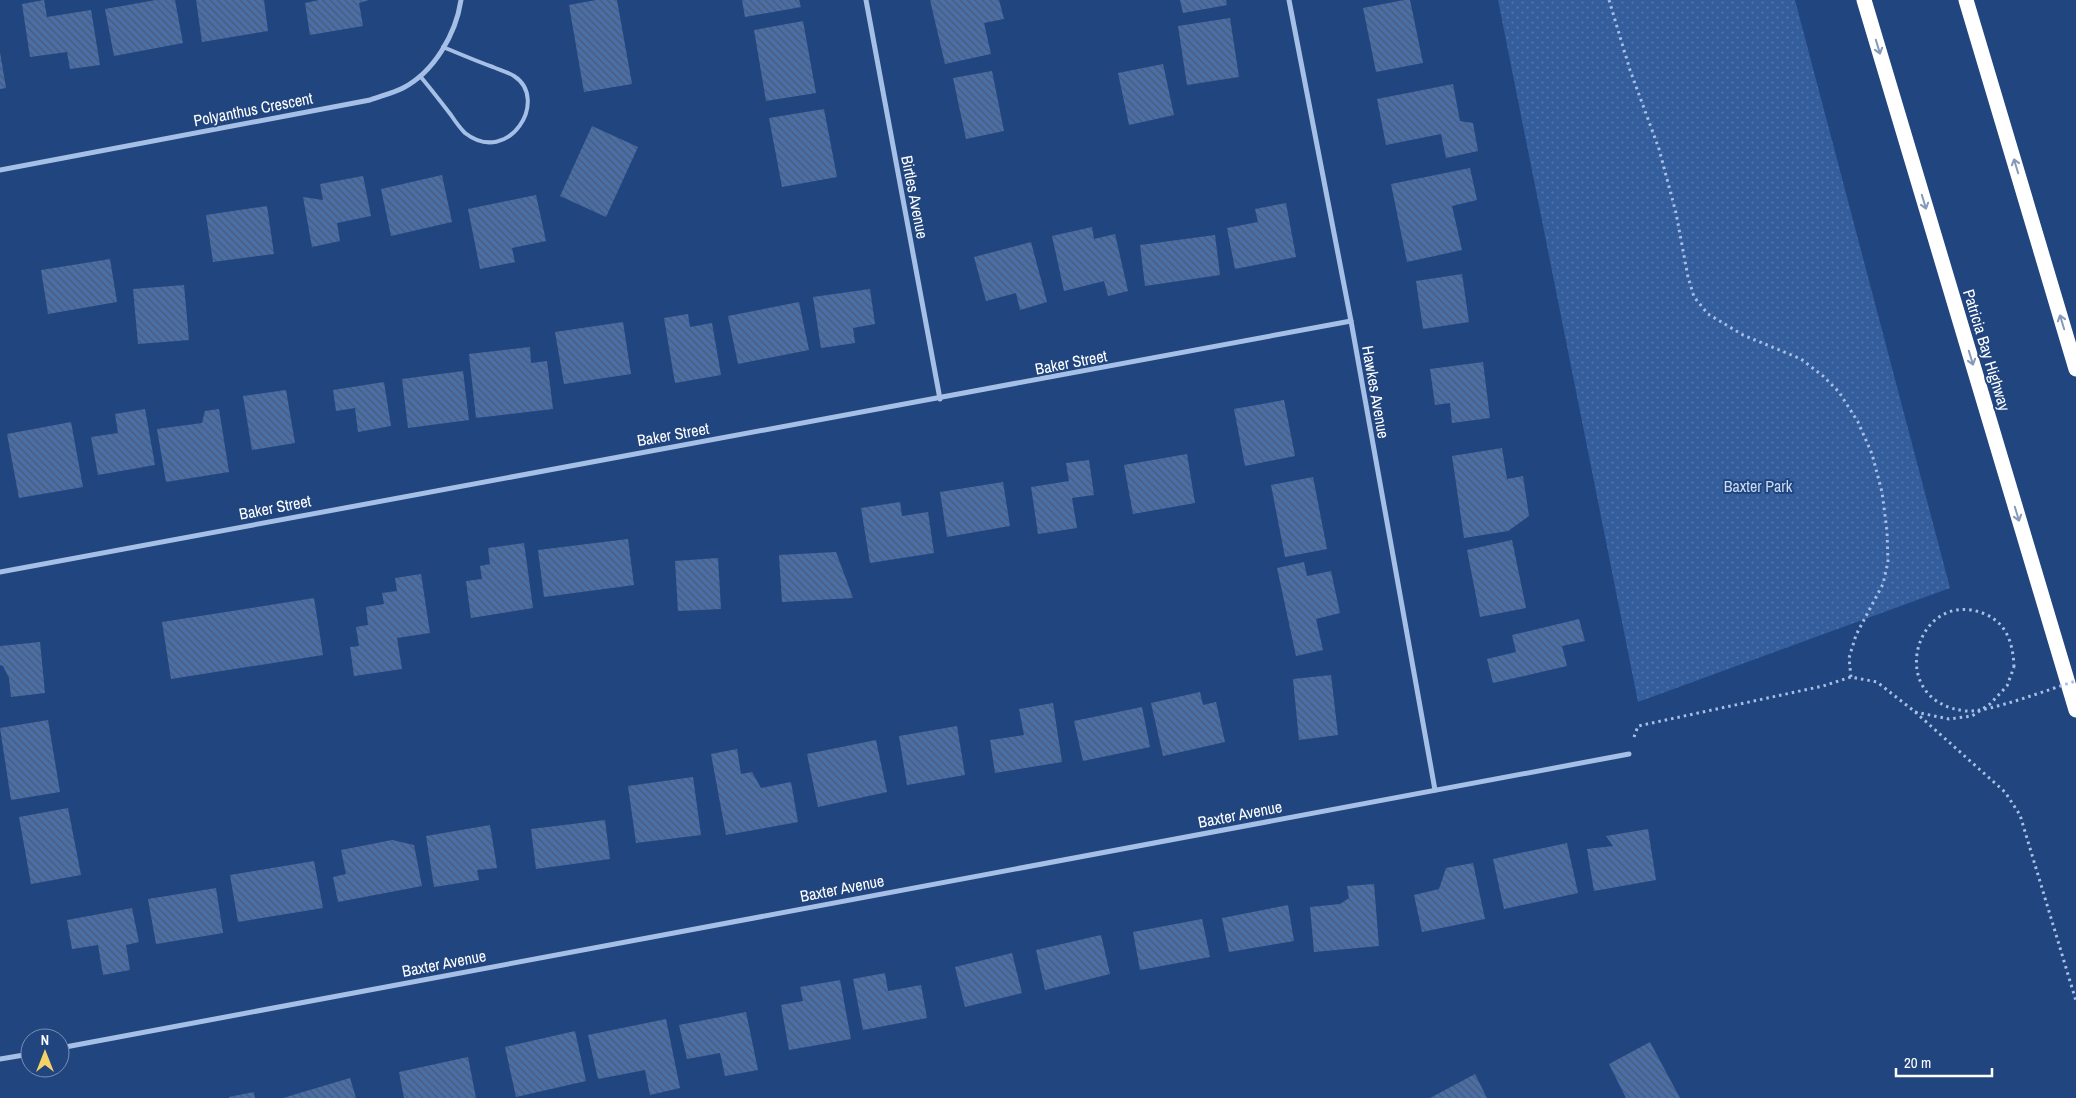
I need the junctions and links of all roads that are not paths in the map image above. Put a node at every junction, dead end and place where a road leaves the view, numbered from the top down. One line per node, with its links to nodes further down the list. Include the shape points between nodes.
1 (461, 0): 6 (street, Polyanthus Crescent)
2 (866, 0): 11 (street, Birtles Avenue)
3 (1289, 0): 9 (street, Hawkes Avenue)
4 (1864, 0): 13 (highway, Patricia Bay Highway, one-way to 13)
5 (1966, 0): 10 (highway, one-way to 5)
6 (444, 47): 7 (street, Polyanthus Crescent); 7 (lane, via 515,76 524,88 528,102 518,130 492,142 477,140 464,132)
7 (420, 76): 8 (street, Polyanthus Crescent, via 403,88 370,100)
8 (0, 170)
9 (1351, 321): 11 (street, Baker Street); 15 (street, Hawkes Avenue)
10 (2076, 369)
11 (940, 399): 12 (street, Baker Street, via 410,494)
12 (0, 572)
13 (2076, 710)
14 (1629, 754): 15 (street, Baxter Avenue)
15 (1435, 790): 16 (street, Baxter Avenue)
16 (70, 1046)
17 (20, 1056): 18 (street)
18 (0, 1059)

